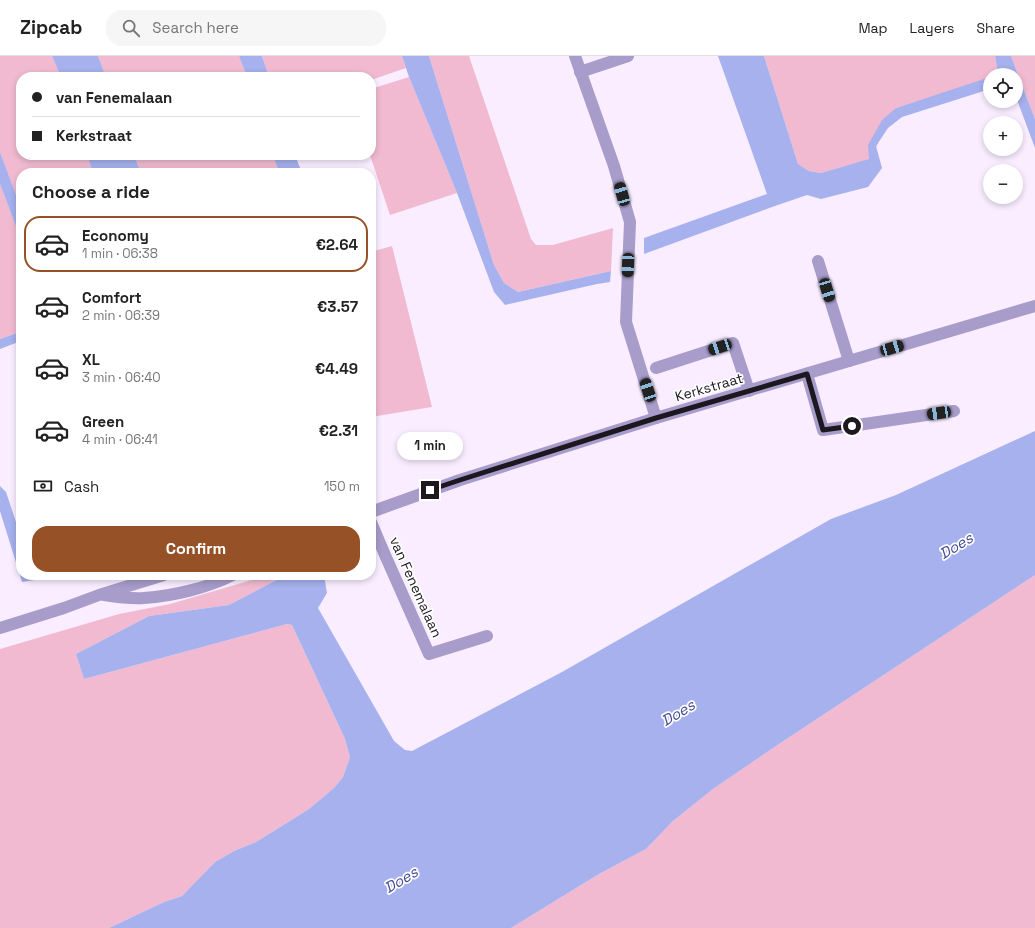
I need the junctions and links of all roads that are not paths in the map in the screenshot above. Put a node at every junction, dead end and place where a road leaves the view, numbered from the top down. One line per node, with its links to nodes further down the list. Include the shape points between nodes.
1 (575, 56): 3 (street)
2 (624, 57): 3 (street)
3 (580, 72): 11 (street, via 614,166 630,222 626,322)
4 (818, 261): 6 (street)
5 (1035, 306): 6 (street, Kerkstraat)
6 (849, 361): 8 (street, Kerkstraat)
7 (656, 368): 9 (street, via 733,343)
8 (807, 374): 9 (street, Kerkstraat); 10 (street, via 823,430)
9 (749, 391): 11 (street, Kerkstraat)
10 (954, 411)
11 (656, 418): 12 (street, Kerkstraat, via 460,480)
12 (376, 510)
13 (376, 534): 18 (street, van Fenemalaan, via 429,654)
14 (148, 580): 16 (street)
15 (221, 580): 16 (street, via 186,592 144,598)
16 (99, 595): 17 (street)
17 (0, 628)
18 (487, 636)

